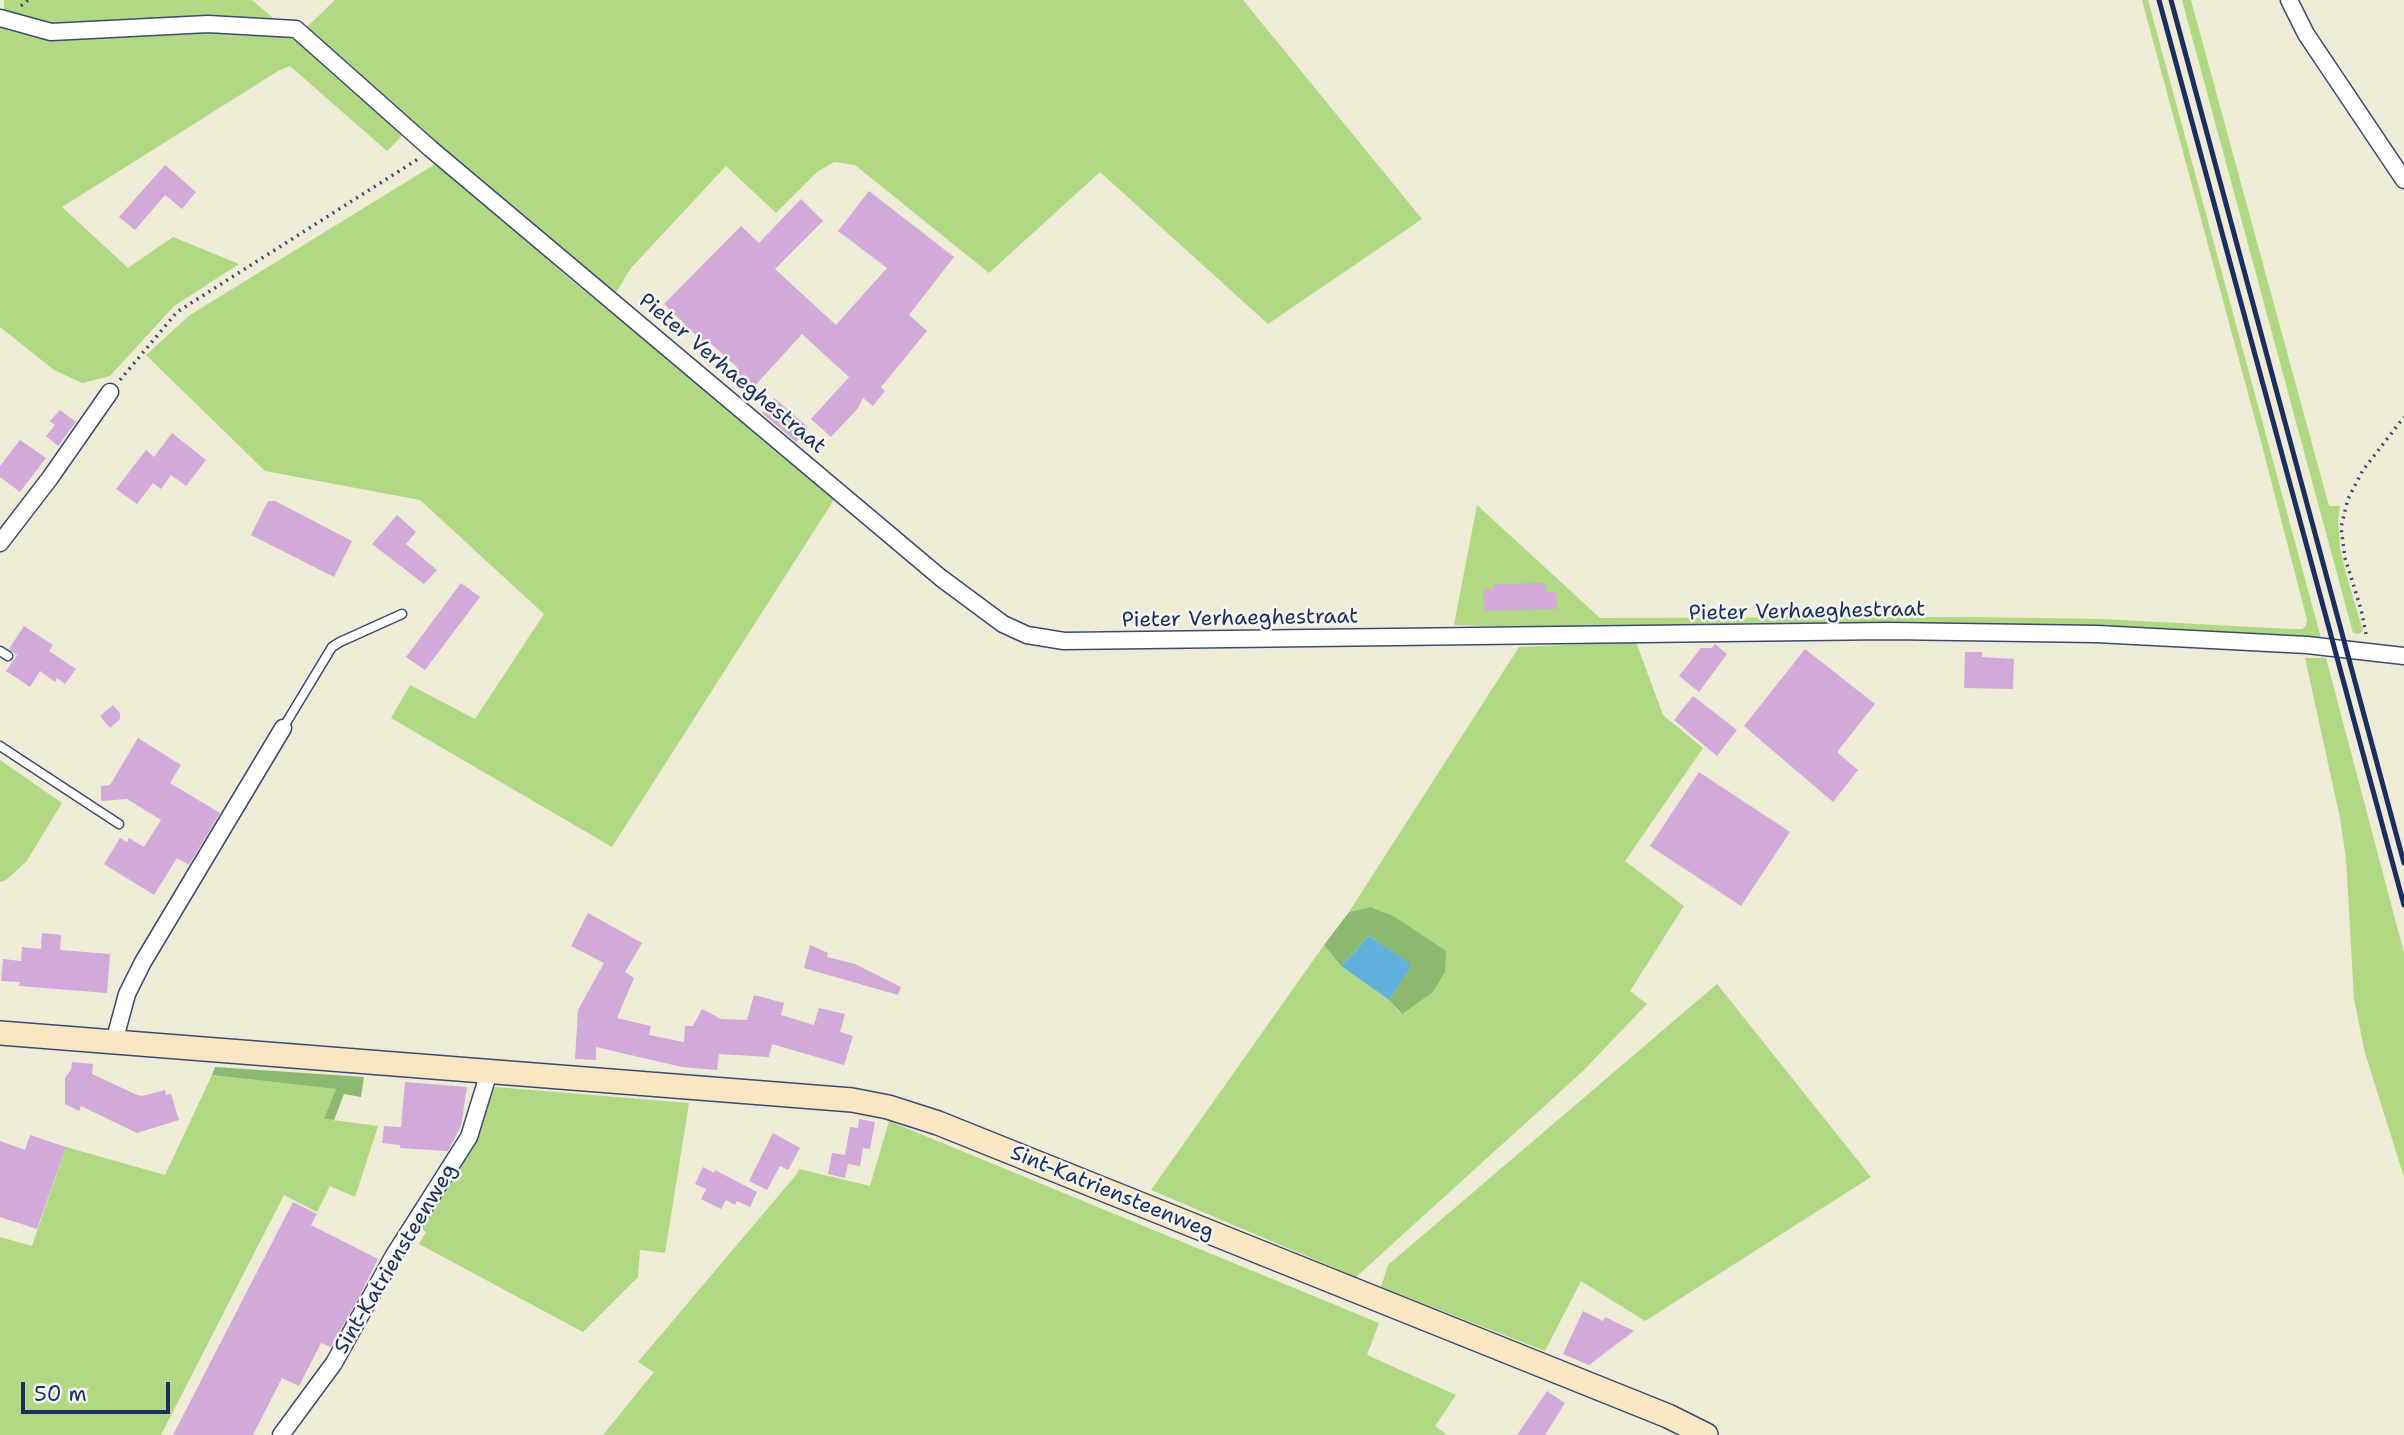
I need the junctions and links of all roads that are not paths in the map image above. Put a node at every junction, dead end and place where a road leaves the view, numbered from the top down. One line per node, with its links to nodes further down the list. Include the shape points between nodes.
1 (2289, 0): 3 (street, via 2306,34)
2 (0, 18): 9 (street, Pieter Verhaeghestraat, via 51,32 208,24 296,29 431,149 941,578 1003,624 1027,635 1064,642 1889,631 2097,634 2307,645)
3 (2404, 180)
4 (110, 392): 5 (street)
5 (0, 543)
6 (402, 614): 10 (lane, via 332,647)
7 (0, 651): 8 (lane)
8 (8, 656)
9 (2404, 656)
10 (284, 728): 14 (street, via 144,962 127,994)
11 (0, 746): 12 (lane)
12 (119, 824)
13 (0, 1033): 14 (street, Sint-Katriensteenweg)
14 (114, 1042): 15 (street, Sint-Katriensteenweg)
15 (489, 1072): 16 (street, Sint-Katriensteenweg, via 468,1137 334,1363); 17 (street, Sint-Katriensteenweg, via 852,1100 888,1107 938,1123)
16 (281, 1435)
17 (1706, 1435)

